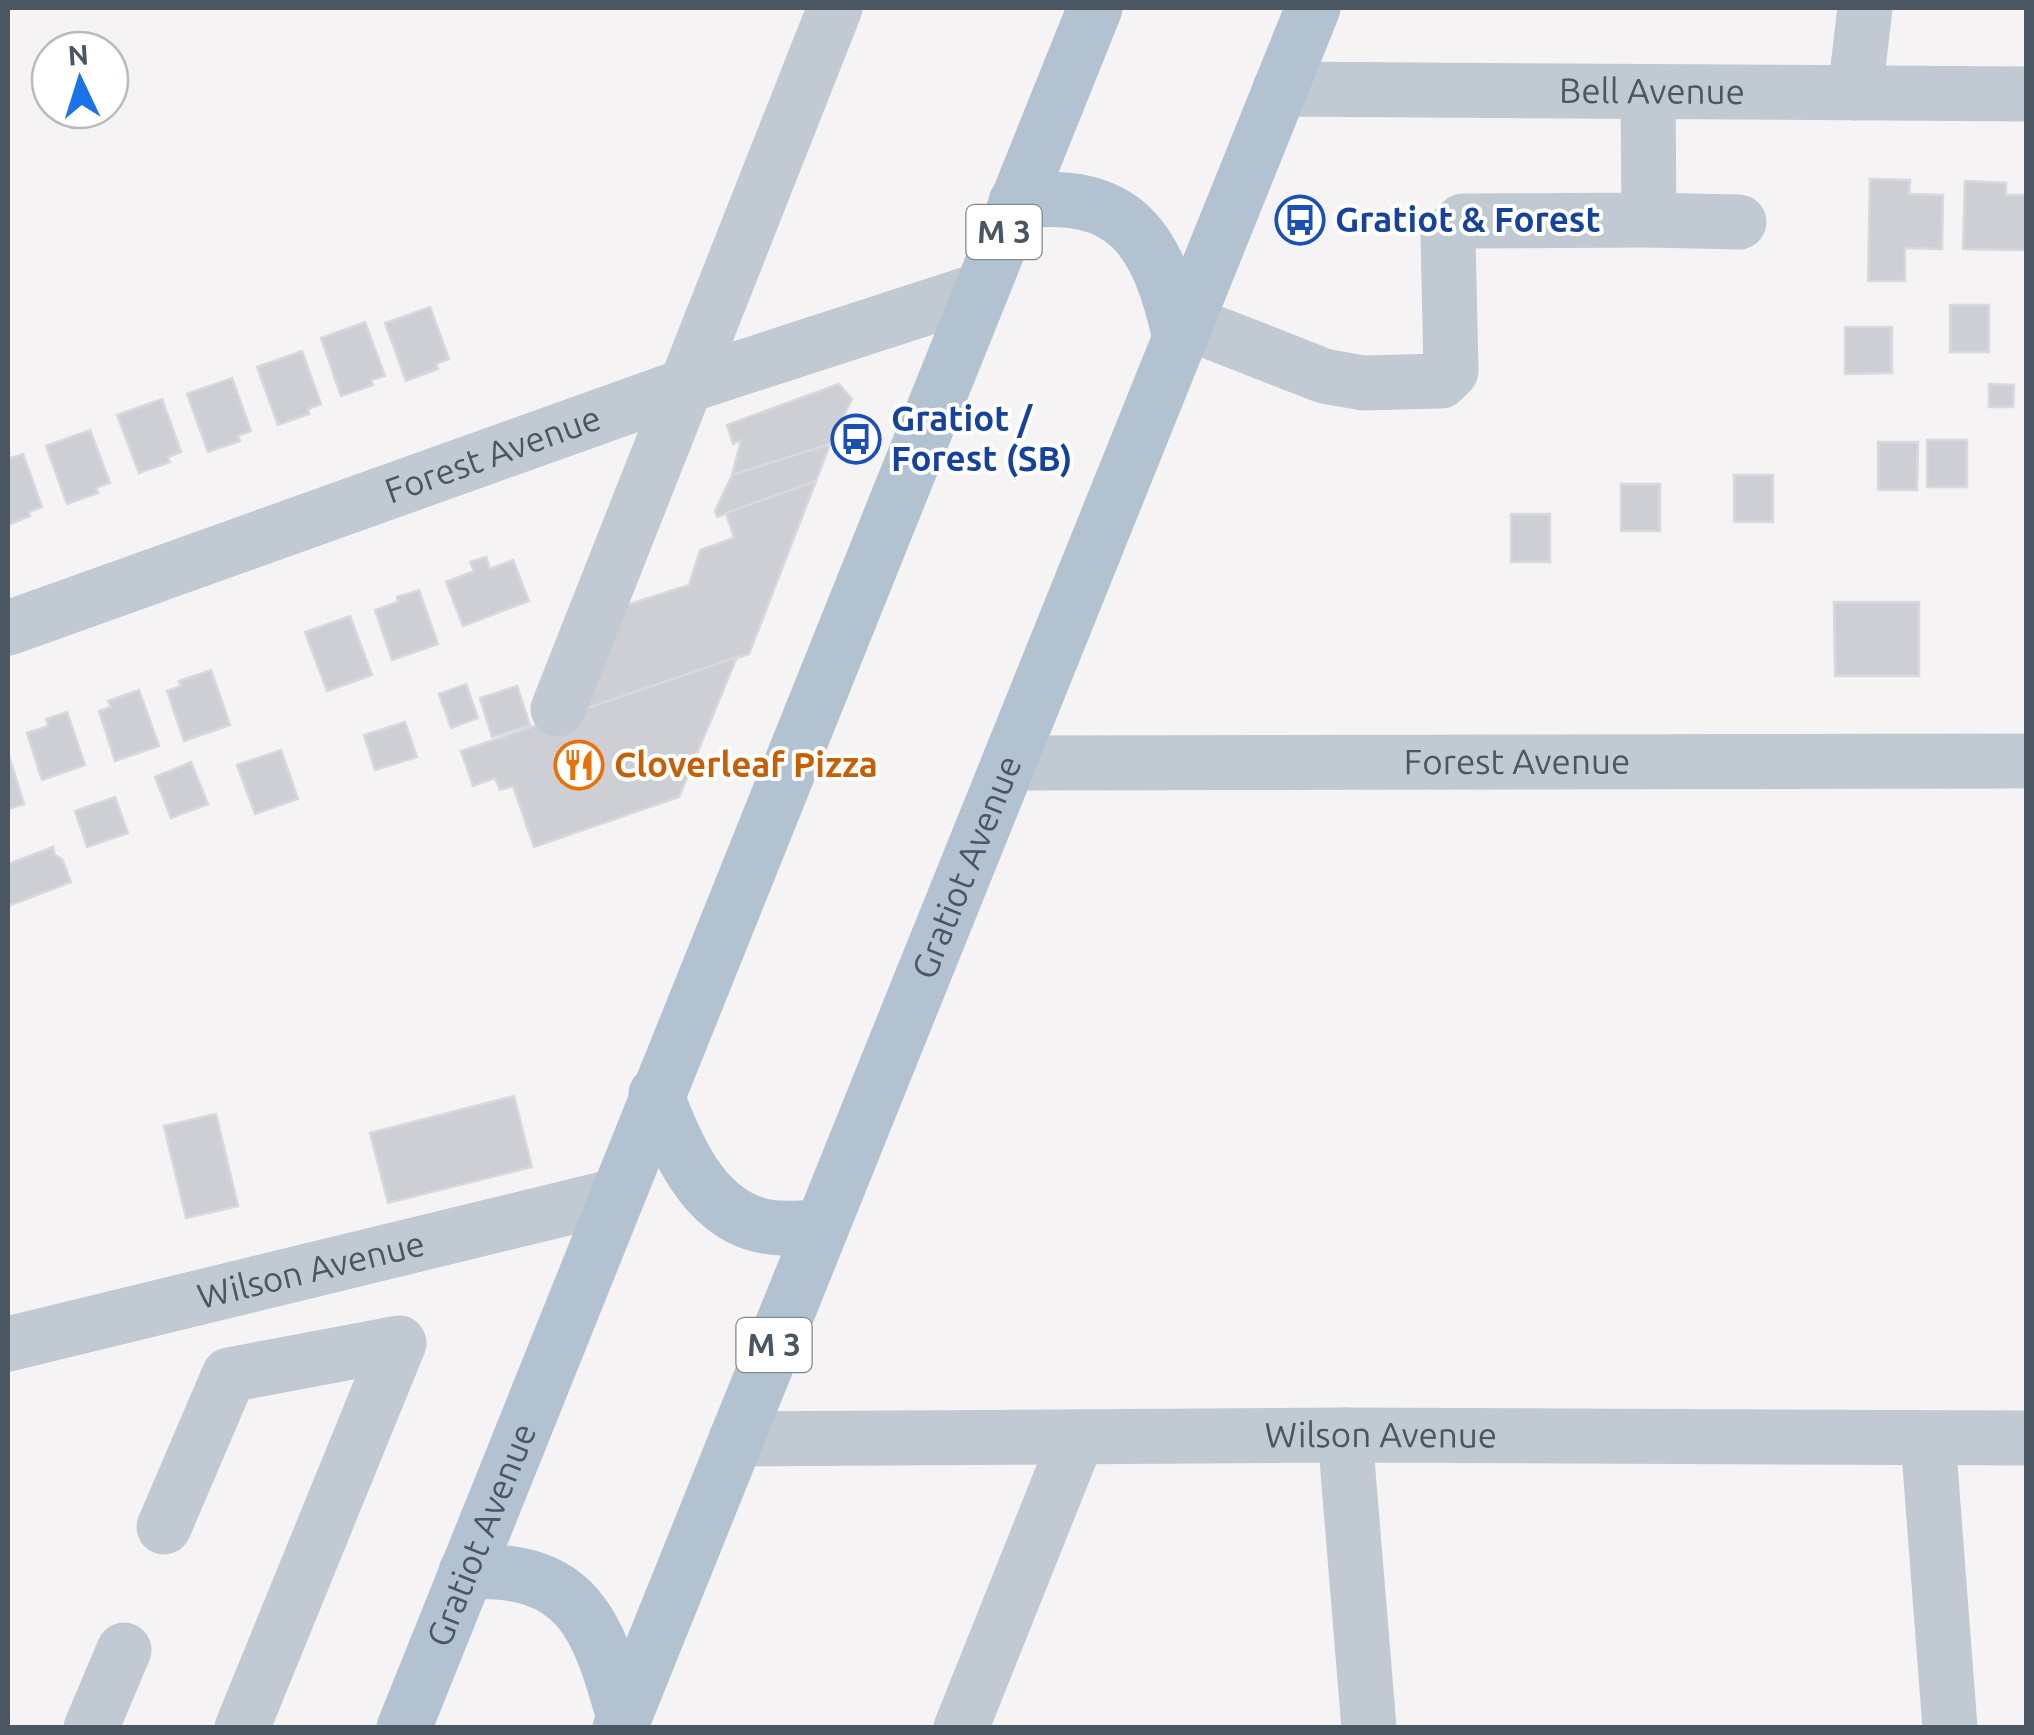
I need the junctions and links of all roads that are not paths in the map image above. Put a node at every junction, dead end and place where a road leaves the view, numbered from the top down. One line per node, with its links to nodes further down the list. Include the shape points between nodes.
1 (835, 8): 14 (street)
2 (1094, 8): 9 (main road, Gratiot Avenue / M 3)
3 (1312, 8): 5 (main road, Gratiot Avenue / M 3)
4 (1865, 8): 7 (street)
5 (1280, 90): 6 (street, Bell Avenue); 13 (main road, Gratiot Avenue / M 3)
6 (1648, 92): 7 (street, Bell Avenue); 10 (street)
7 (1855, 94): 8 (street, Bell Avenue)
8 (2026, 94)
9 (1016, 202): 12 (main road, Gratiot Avenue / M 3); 13 (main road, via 1074,198 1121,219 1155,257)
10 (1648, 220): 11 (street); 13 (street, via 1463,221 1448,235 1451,371 1440,380 1324,376)
11 (1739, 222)
12 (981, 290): 14 (street, Forest Avenue); 19 (main road, Gratiot Avenue / M 3)
13 (1183, 330): 18 (main road, Gratiot Avenue / M 3)
14 (685, 386): 15 (street, Forest Avenue); 16 (street)
15 (8, 628)
16 (558, 708)
17 (2026, 761): 18 (street, Forest Avenue)
18 (1009, 763): 21 (main road, Gratiot Avenue / M 3)
19 (656, 1094): 20 (main road, Gratiot Avenue / M 3); 21 (main road, via 692,1170 731,1212 783,1229)
20 (616, 1196): 22 (street, Wilson Avenue); 31 (main road, Gratiot Avenue / M 3)
21 (822, 1228): 28 (main road, Gratiot Avenue / M 3)
22 (221, 1292): 23 (street, Wilson Avenue); 24 (street)
23 (8, 1344)
24 (229, 1376): 30 (street); 35 (street, via 398,1343)
25 (1345, 1435): 26 (street, Wilson Avenue); 29 (street, Wilson Avenue); 38 (street)
26 (1077, 1438): 28 (street, Wilson Avenue); 37 (street)
27 (2026, 1438): 29 (street, Wilson Avenue)
28 (736, 1439): 33 (main road, Gratiot Avenue / M 3)
29 (1928, 1439): 39 (street)
30 (164, 1528)
31 (466, 1572): 33 (main road, via 528,1576 574,1603 605,1651); 36 (main road, Gratiot Avenue / M 3)
32 (124, 1650): 34 (street)
33 (622, 1723)
34 (91, 1728)
35 (242, 1728)
36 (404, 1728)
37 (961, 1728)
38 (1368, 1728)
39 (1950, 1728)

